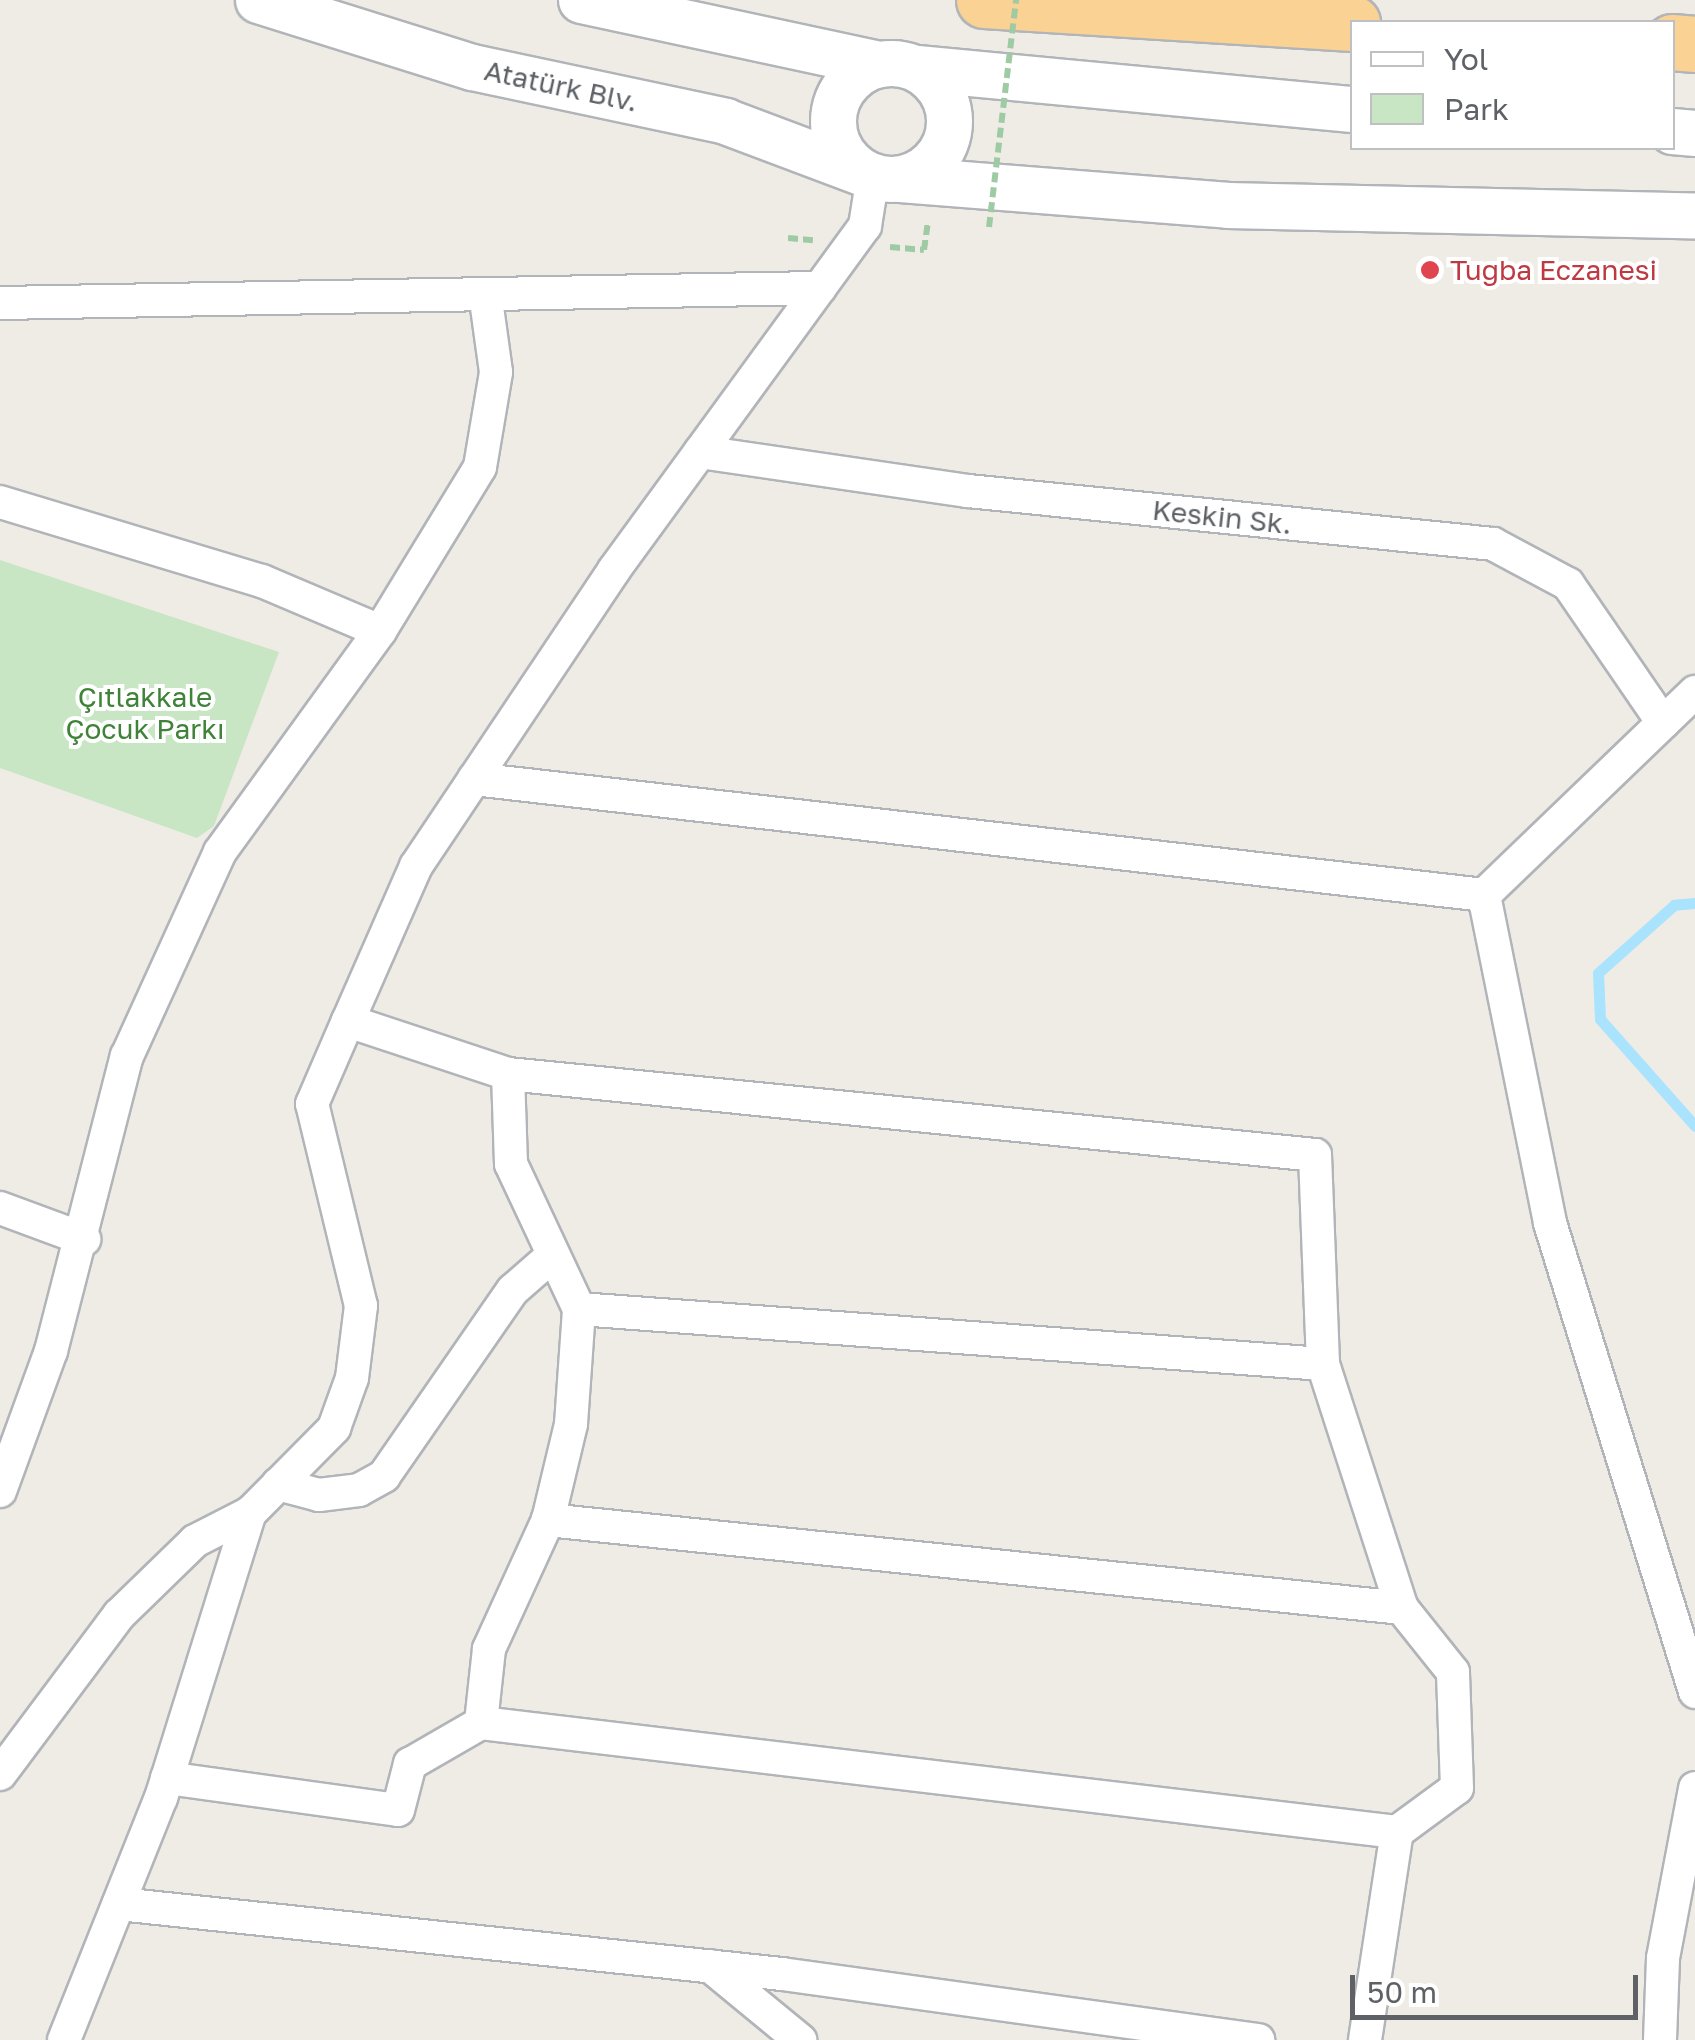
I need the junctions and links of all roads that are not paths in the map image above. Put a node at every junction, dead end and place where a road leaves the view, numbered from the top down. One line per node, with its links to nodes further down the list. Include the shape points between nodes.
1 (258, 0): 7 (main road, Atatürk Blv., via 472,66 726,122)
2 (581, 0): 5 (main road)
3 (984, 0): 4 (highway)
4 (1350, 22)
5 (898, 66): 6 (main road); 7 (main road, via 845,85 834,113 836,143); 7 (main road, via 943,94 950,130 934,162)
6 (1350, 108)
7 (879, 176): 8 (main road, Atatürk Blv., via 1228,205); 9 (street, via 865,226)
8 (1695, 216)
9 (820, 288): 10 (street); 12 (street)
10 (486, 300): 11 (street); 14 (street, via 496,372 480,467)
11 (0, 304)
12 (700, 452): 16 (street, Keskin Sk., via 968,492 1493,544 1568,584); 17 (street)
13 (0, 502): 14 (street, via 262,581)
14 (380, 632): 22 (street, via 220,852 127,1056)
15 (1695, 692): 16 (street)
16 (1663, 723): 18 (street)
17 (474, 779): 18 (street); 19 (street, via 416,866)
18 (1484, 895): 31 (street, via 1550,1223)
19 (348, 1021): 20 (street); 26 (street, via 312,1104 361,1306 352,1378 334,1428)
20 (508, 1074): 23 (street, via 511,1164); 25 (street, via 1314,1156)
21 (0, 1208): 22 (street)
22 (84, 1239): 27 (street)
23 (552, 1256): 24 (street); 26 (street, via 513,1290 384,1476 360,1490 319,1495)
24 (578, 1309): 25 (street); 29 (street, via 571,1424)
25 (1323, 1364): 30 (street)
26 (278, 1484): 28 (street)
27 (0, 1490)
28 (250, 1512): 33 (street, via 195,1541 118,1615); 34 (street)
29 (548, 1520): 30 (street); 32 (street, via 489,1649)
30 (1402, 1608): 36 (street, via 1453,1672 1456,1788)
31 (1695, 1692)
32 (481, 1723): 34 (street, via 410,1764 398,1810); 36 (street)
33 (0, 1774)
34 (166, 1778): 37 (street)
35 (1695, 1788): 43 (street, via 1663,1958)
36 (1397, 1832): 42 (street)
37 (118, 1904): 38 (street); 39 (street)
38 (710, 1966): 40 (street); 41 (street)
39 (64, 2040)
40 (800, 2040)
41 (1258, 2040)
42 (1365, 2040)
43 (1660, 2040)

